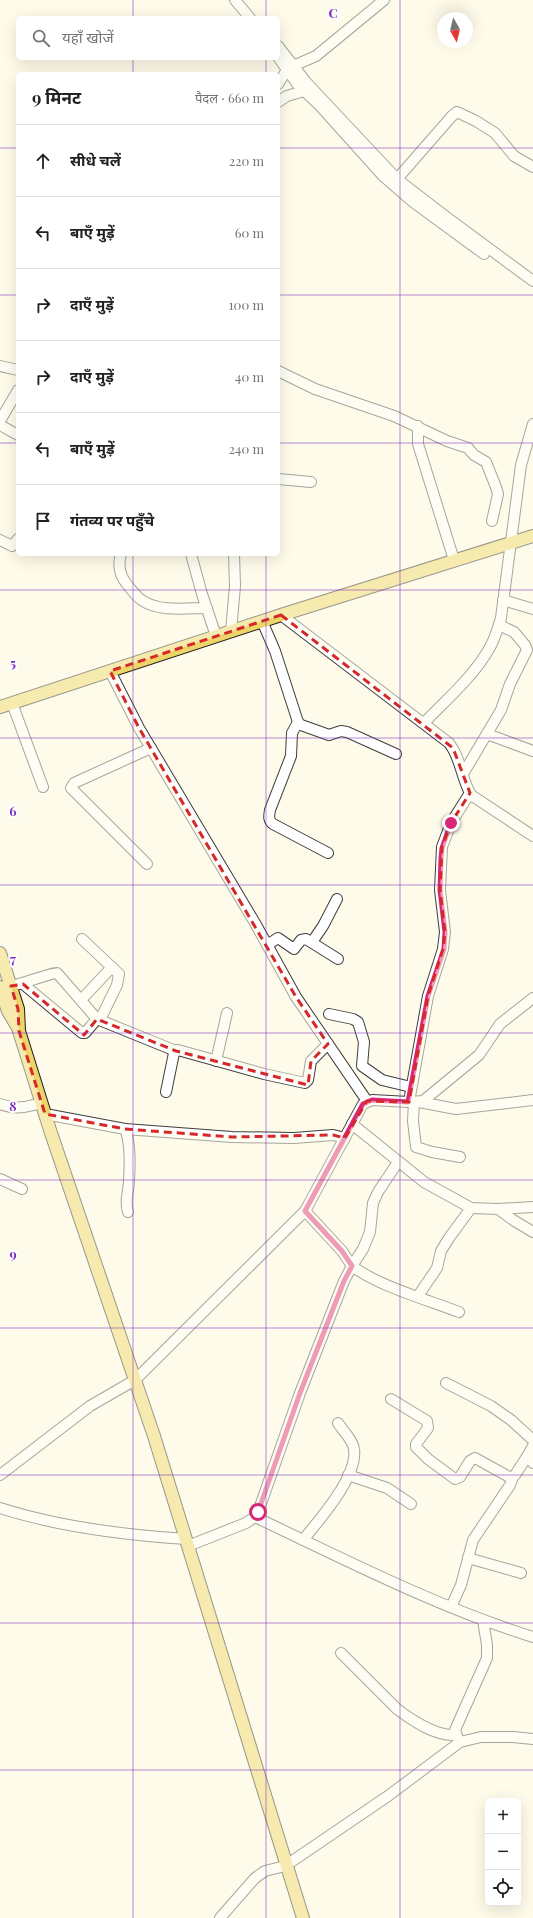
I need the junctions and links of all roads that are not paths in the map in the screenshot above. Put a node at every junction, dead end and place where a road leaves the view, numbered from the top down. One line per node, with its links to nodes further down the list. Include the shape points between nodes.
1 (235, 0): 4 (street)
2 (244, 0): 5 (street)
3 (384, 0): 8 (street, via 316,56)
4 (248, 16)
5 (256, 16)
6 (280, 50): 8 (street)
7 (280, 59): 8 (street)
8 (292, 71): 9 (street); 10 (street)
9 (280, 82)
10 (303, 86): 11 (street); 13 (street); 14 (street, via 383,176 413,202)
11 (280, 101)
12 (533, 167): 13 (street, via 514,156 495,133 457,112)
13 (397, 179): 14 (street)
14 (533, 282)
15 (0, 366): 16 (street)
16 (16, 370)
17 (280, 372): 22 (street, via 315,389)
18 (16, 392): 19 (street)
19 (5, 404): 21 (street)
20 (533, 424): 30 (street, via 521,465)
21 (1, 425): 23 (street)
22 (418, 426): 26 (street, via 447,441 468,448 486,462 498,491); 34 (street, via 418,444)
23 (16, 435)
24 (280, 479): 25 (street)
25 (310, 482)
26 (492, 521)
27 (533, 536): 30 (main road)
28 (0, 540): 29 (street, via 12,546)
29 (16, 541)
30 (510, 543): 34 (main road); 35 (street)
31 (119, 556): 36 (street, via 118,565 125,580 142,601 171,608)
32 (192, 556): 36 (street)
33 (234, 556): 41 (street, via 235,586)
34 (454, 560): 38 (main road)
35 (503, 600): 37 (street); 40 (street)
36 (207, 608): 42 (street)
37 (533, 609)
38 (281, 615): 39 (main road); 48 (street)
39 (262, 621): 41 (main road); 47 (street, via 275,651)
40 (499, 625): 43 (street, via 516,633); 48 (street, via 488,650 475,668)
41 (231, 631): 42 (main road)
42 (216, 636): 44 (main road)
43 (530, 654): 49 (street, via 510,684 501,710)
44 (110, 671): 45 (main road); 50 (street)
45 (12, 703): 46 (main road); 54 (street)
46 (0, 707)
47 (298, 722): 52 (street, via 329,735 347,732); 57 (street, via 292,732 291,756 269,818 273,824)
48 (424, 723): 53 (street, via 453,748)
49 (487, 734): 51 (street); 53 (street)
50 (151, 748): 58 (street, via 74,783 71,788); 62 (street)
51 (533, 751)
52 (396, 754)
53 (463, 774): 55 (street)
54 (42, 787)
55 (470, 793): 56 (street); 76 (street, via 451,823 442,848 440,890 445,932 444,949 428,996)
56 (533, 836)
57 (328, 853)
58 (146, 864)
59 (337, 899): 61 (street)
60 (82, 939): 65 (street)
61 (312, 942): 62 (street, via 304,939 294,949 278,938); 64 (street)
62 (267, 945): 73 (street, via 296,997)
63 (0, 953): 67 (main road)
64 (338, 959)
65 (112, 967): 69 (street); 72 (street, via 119,974 117,983)
66 (23, 984): 67 (street); 69 (street, via 55,972); 72 (street, via 82,1033)
67 (5, 987): 82 (main road, via 18,1010 19,1031)
68 (533, 998): 80 (street, via 500,1024 479,1055 423,1101)
69 (81, 1000): 72 (street)
70 (227, 1013): 75 (street)
71 (329, 1014): 76 (street, via 358,1022 364,1042 362,1066 382,1080)
72 (99, 1020): 74 (street)
73 (328, 1044): 75 (street, via 311,1061 308,1080 305,1083); 79 (street)
74 (176, 1051): 75 (street); 77 (street)
75 (216, 1061)
76 (411, 1087): 80 (street)
77 (166, 1092)
78 (533, 1100): 80 (street, via 456,1109)
79 (368, 1101): 80 (street); 83 (street, via 363,1104)
80 (414, 1102): 86 (street, via 416,1147)
81 (0, 1104): 82 (street, via 15,1108)
82 (43, 1108): 84 (street); 99 (main road)
83 (352, 1124): 85 (street); 87 (street)
84 (125, 1129): 85 (street, via 232,1137 294,1138 333,1135); 94 (street, via 130,1178 126,1201)
85 (345, 1138): 93 (street)
86 (460, 1157)
87 (398, 1162): 91 (street, via 424,1182); 96 (street, via 373,1203 370,1232)
88 (0, 1179): 89 (street)
89 (22, 1189)
90 (533, 1207): 92 (street)
91 (471, 1208): 92 (street); 97 (street, via 441,1251 437,1268)
92 (498, 1209): 95 (street)
93 (305, 1211): 96 (street, via 342,1251); 99 (street)
94 (128, 1212)
95 (533, 1232)
96 (352, 1266): 97 (street, via 359,1272); 111 (street, via 302,1386 273,1473)
97 (418, 1296): 98 (street)
98 (459, 1312)
99 (135, 1380): 106 (street, via 90,1406); 113 (main road)
100 (446, 1383): 103 (street, via 491,1406 512,1420)
101 (391, 1399): 108 (street, via 426,1421 428,1428 416,1447 455,1479 460,1477 470,1461 475,1458 508,1478)
102 (338, 1423): 107 (street, via 354,1448)
103 (533, 1440)
104 (533, 1446): 105 (street)
105 (530, 1459): 108 (street)
106 (0, 1475)
107 (348, 1475): 109 (street, via 387,1488); 112 (street, via 333,1503)
108 (513, 1477): 114 (street, via 473,1540)
109 (411, 1504)
110 (0, 1508): 113 (street, via 56,1522)
111 (255, 1517): 112 (street); 113 (street, via 230,1530)
112 (303, 1540): 116 (street)
113 (187, 1542): 122 (main road)
114 (468, 1558): 115 (street); 116 (street)
115 (521, 1573)
116 (451, 1607): 117 (street)
117 (483, 1620): 118 (street); 120 (street, via 487,1658 455,1730)
118 (533, 1637)
119 (341, 1653): 120 (street, via 405,1715)
120 (458, 1739): 121 (street); 122 (street, via 388,1796)
121 (533, 1739)
122 (285, 1866): 123 (street, via 266,1871 256,1878); 124 (main road)
123 (220, 1918)
124 (302, 1918)

